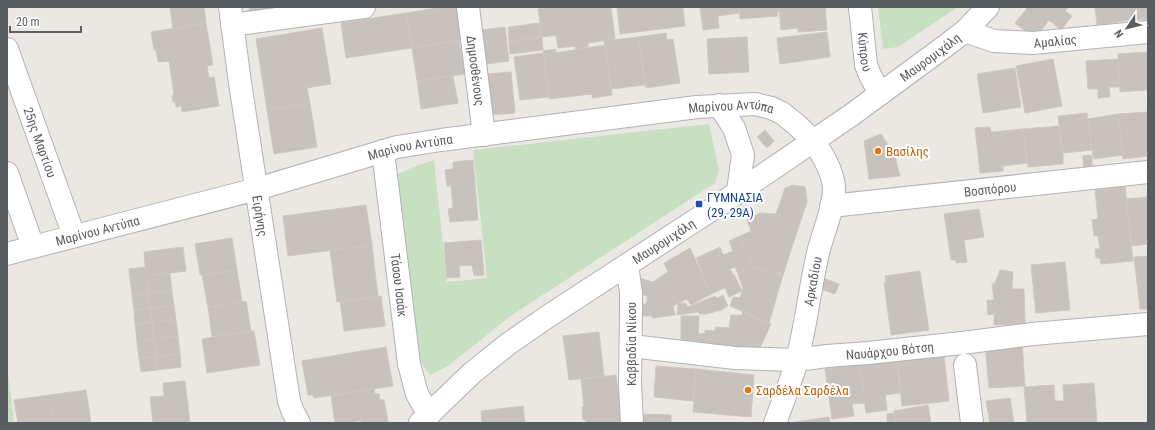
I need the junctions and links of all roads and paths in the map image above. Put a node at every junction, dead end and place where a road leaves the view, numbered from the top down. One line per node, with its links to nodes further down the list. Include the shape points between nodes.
1 (364, 7): 5 (street)
2 (468, 7): 11 (street, Δημοσθένους)
3 (860, 7): 9 (street, Κύπρου, via 866,65)
4 (988, 7): 6 (street, Μαυρομιχάλη)
5 (231, 16): 16 (street, Ειρήνης)
6 (965, 31): 7 (street, Αμαλίας, via 994,41 1033,43); 9 (street, Μαυρομιχάλη)
7 (1148, 32)
8 (7, 49): 19 (street, 25ης Μαρτίου)
9 (880, 94): 12 (street, Μαυρομιχάλη)
10 (719, 105): 11 (street, Μαρίνου Αντύπα); 12 (street, Μαρίνου Αντύπα, via 754,104 771,108 797,125); 17 (street, via 734,128 743,155)
11 (484, 134): 13 (street, Μαρίνου Αντύπα, via 417,143)
12 (813, 142): 17 (street, Μαυρομιχάλη); 18 (street, Αρκαδίου, via 823,156 832,178 834,187)
13 (383, 151): 16 (street, Μαρίνου Αντύπα); 27 (street, Τάσου Ισαάκ, via 409,364)
14 (1148, 172): 18 (street, Βοσπόρου)
15 (7, 173): 20 (street)
16 (257, 189): 19 (street, Μαρίνου Αντύπα); 28 (street, Ειρήνης, via 289,401)
17 (738, 192): 22 (street, Μαυρομιχάλη)
18 (831, 206): 25 (street, Αρκαδίου, via 818,253)
19 (74, 236): 20 (street, Μαρίνου Αντύπα)
20 (33, 247): 21 (street, Μαρίνου Αντύπα)
21 (7, 254)
22 (627, 265): 24 (street, Καββαδία Νίκου, via 631,293); 27 (street, Μαυρομιχάλη, via 508,344 472,373)
23 (1148, 324): 25 (street, Ναυάρχου Βότση)
24 (631, 346): 25 (street, Ναυάρχου Βότση, via 735,358); 29 (street, Καββαδία Νίκου)
25 (797, 360): 30 (street, Αρκαδίου)
26 (964, 366): 31 (street)
27 (425, 419)
28 (299, 423)
29 (632, 423)
30 (775, 423)
31 (972, 423)

